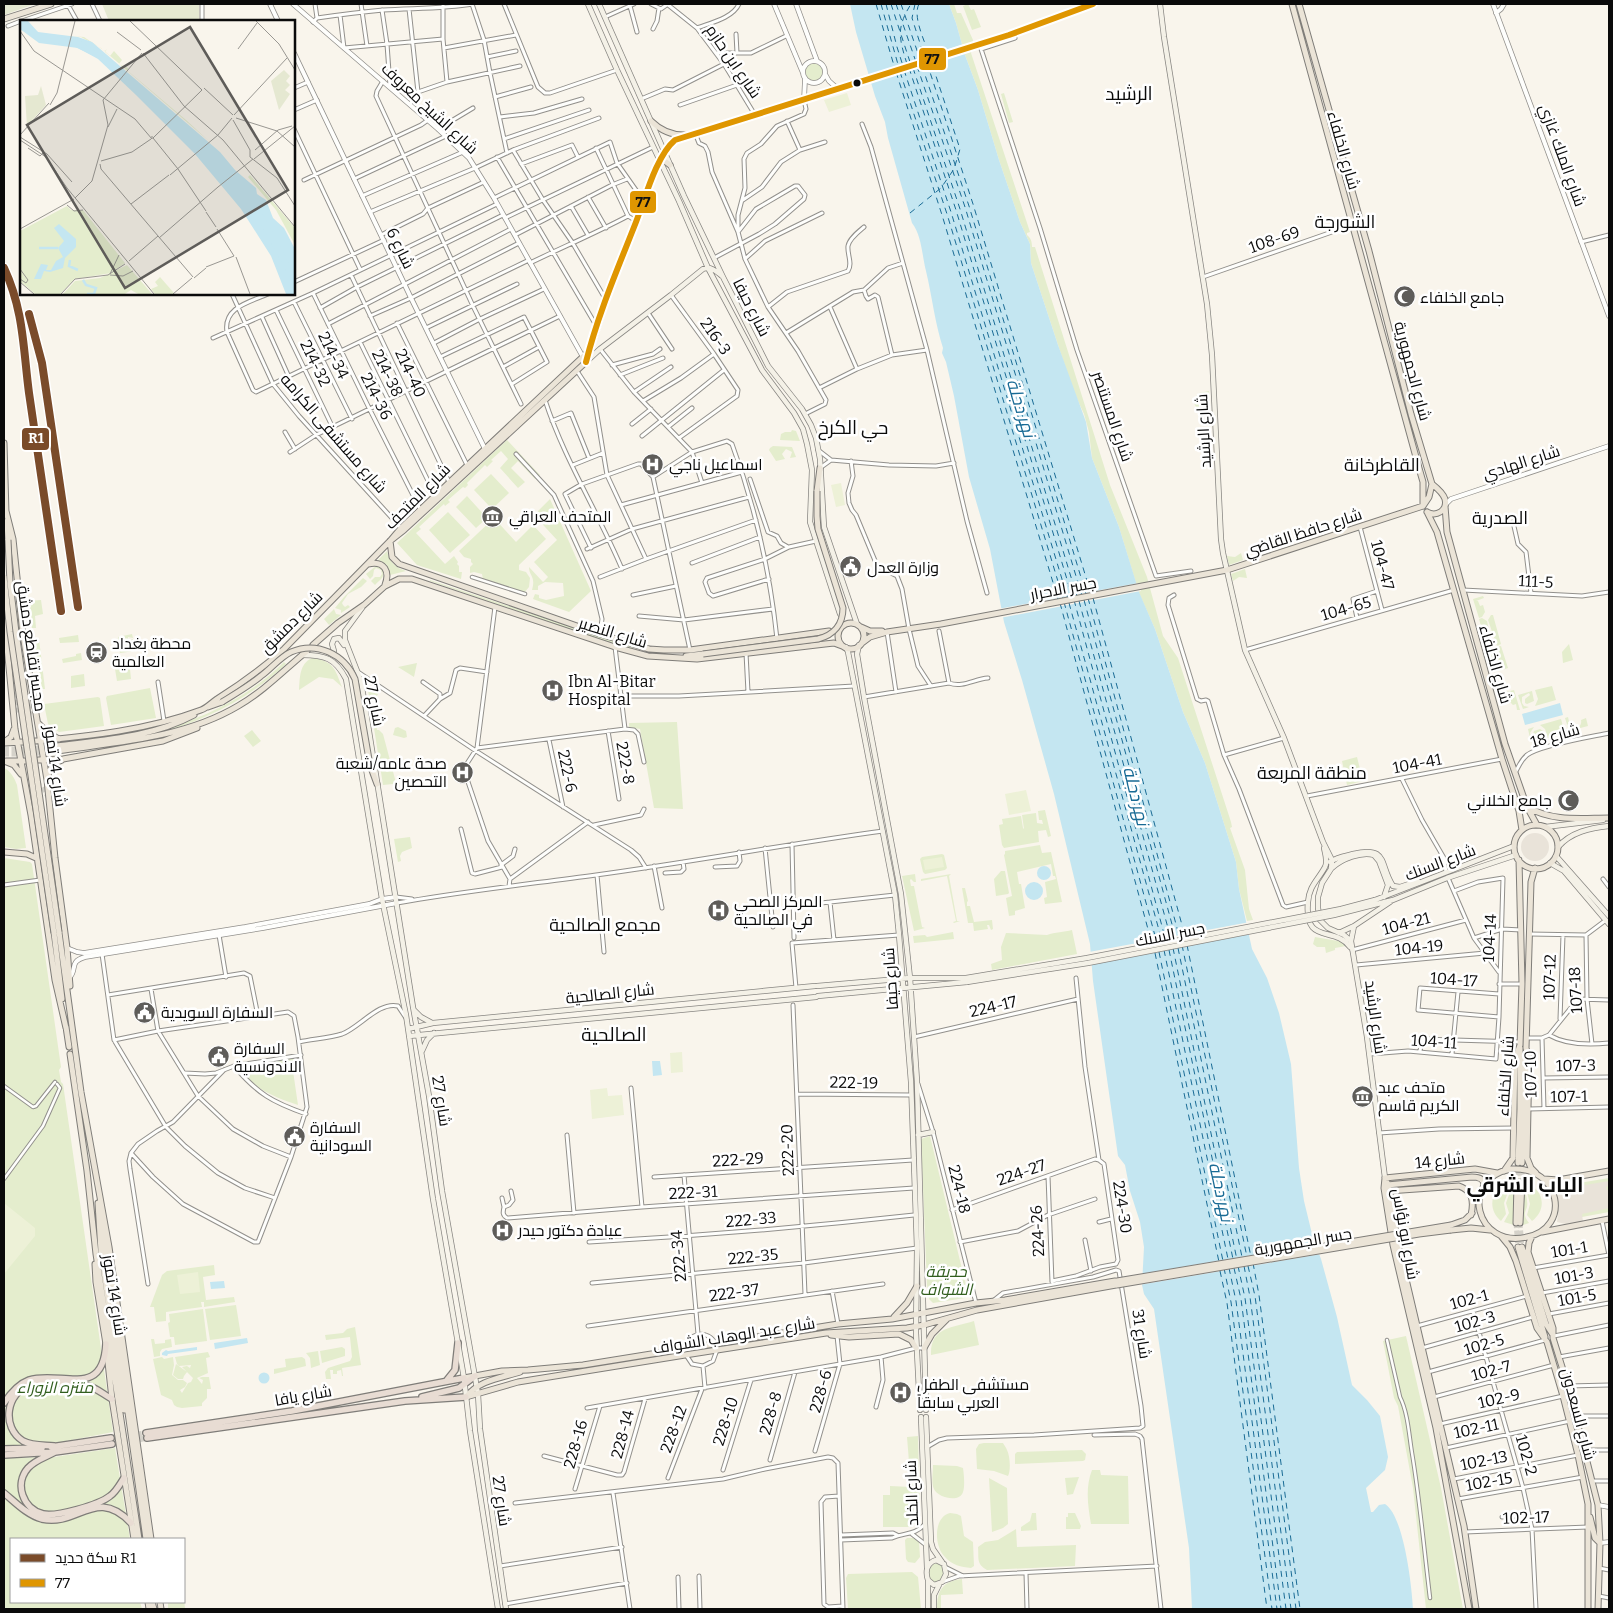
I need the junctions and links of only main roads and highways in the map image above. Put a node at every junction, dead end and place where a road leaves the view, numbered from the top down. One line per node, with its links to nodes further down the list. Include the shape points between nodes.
1 (51, 4): 8 (main road)
2 (588, 4): 11 (main road, شارع حيفا)
3 (600, 4): 9 (main road, شارع حيفا)
4 (1093, 4): 10 (main road, via 1011,34)
5 (1160, 4): 33 (main road, شارع الرشيد, via 1203,276 1212,355 1221,539)
6 (1292, 4): 28 (main road, شارع الخلفاء, via 1423,482)
7 (1300, 4): 26 (main road, شارع الجمهورية)
8 (5, 18)
9 (650, 121): 10 (main road, via 664,131); 12 (main road, شارع حيفا)
10 (692, 134): 12 (main road, via 674,140)
11 (654, 149): 12 (main road); 13 (main road, شارع حيفا)
12 (664, 150): 13 (main road); 14 (main road, شارع حيفا)
13 (660, 160): 14 (main road); 16 (main road, شارع حيفا); 21 (main road)
14 (670, 165): 15 (main road, شارع حيفا)
15 (709, 249): 16 (main road); 19 (main road, شارع حيفا)
16 (705, 259): 17 (main road, شارع حيفا); 18 (main road)
17 (708, 268): 18 (main road, شارع المتحف); 19 (main road); 40 (main road, شارع حيفا, via 762,370 803,429 812,470 810,522)
18 (695, 275): 20 (main road, شارع المتحف)
19 (723, 277): 25 (main road, شارع حيفا, via 768,366 804,414 816,438)
20 (600, 350): 21 (main road); 22 (main road, شارع المتحف)
21 (589, 352): 22 (main road, شارع المتحف)
22 (584, 360): 24 (main road, شارع المتحف); 24 (main road, شارع المتحف, via 577,371)
23 (4, 443): 29 (main road, شارع 14 تموز)
24 (486, 451): 31 (main road, شارع المتحف); 31 (main road, شارع المتحف, via 420,509)
25 (820, 468): 39 (main road, شارع حيفا, via 824,527); 53 (main road, bridge, via 818,529 843,608 837,628 818,639)
26 (1432, 484): 27 (main road, شارع الجمهورية, via 1443,495); 28 (main road)
27 (1445, 506): 28 (main road, شارع حافظ القاضي, via 1436,514); 73 (main road, شارع الخلفاء, via 1447,532 1462,590 1505,744)
28 (1425, 509): 33 (main road, شارع حافظ القاضي); 78 (main road, شارع الخلفاء, via 1437,532)
29 (6, 511): 30 (main road, شارع 14 تموز); 59 (main road, شارع 14 تموز, via 13,539 23,635)
30 (8, 540): 100 (main road, مجسر تقاطع دمشق, bridge, via 16,632)
31 (390, 541): 32 (main road, شارع دمشق); 34 (main road, شارع النصیر, via 394,560)
32 (365, 566): 38 (main road, via 375,563 384,567 388,576); 52 (main road, شارع دمشق)
33 (1227, 570): 36 (main road, شارع حافظ القاضي); 79 (main road, شارع الرشيد, via 1245,650 1284,738)
34 (417, 571): 37 (main road); 45 (main road, شارع النصیر, via 645,648 690,650)
35 (4, 577): 100 (main road, مجسر تقاطع دمشق, bridge)
36 (1189, 577): 46 (main road, جسر الاحرار)
37 (412, 579): 38 (main road, via 399,579); 53 (main road, شارع النصیر, via 614,647 648,656)
38 (385, 586): 41 (main road, شارع دمشق)
39 (845, 592): 40 (main road, via 840,598); 44 (main road, شارع حيفا)
40 (834, 596): 42 (main road, شارع حيفا)
41 (364, 605): 48 (main road, شارع دمشق); 56 (main road, شارع 27, via 345,631)
42 (840, 614)
43 (4, 616): 61 (main road, شارع 14 تموز)
44 (859, 626): 46 (main road); 47 (main road, via 864,634); 49 (main road, via 849,623 842,626 837,634)
45 (829, 632)
46 (888, 632): 47 (main road)
47 (860, 644): 49 (main road, via 853,648); 105 (main road, شارع حيفا, via 857,654 901,894)
48 (313, 645)
49 (844, 646): 53 (main road, شارع النصیر, via 834,643 706,658); 106 (main road, شارع حيفا, via 848,652 895,895)
50 (334, 651): 56 (main road, via 333,640 339,638)
51 (304, 653): 55 (main road, شارع دمشق); 57 (main road, شارع 27, via 329,659)
52 (285, 654): 55 (main road); 58 (main road, شارع دمشق)
53 (676, 657)
54 (337, 659): 57 (main road)
55 (294, 662): 60 (main road, شارع دمشق, via 266,688)
56 (353, 662): 72 (main road, شارع 27, via 362,686)
57 (340, 667): 120 (main road, شارع 27, via 346,679 382,899)
58 (204, 709): 60 (main road, شارع دمشق, via 177,723 153,730 57,749 162,735); 62 (main road, شارع دمشق, via 137,728); 72 (main road, bridge, via 222,702 292,652 310,648 329,652 344,662 355,679 370,766)
59 (37, 722): 62 (main road, via 48,733); 63 (main road, شارع 14 تموز)
60 (208, 722): 66 (main road, شارع دمشق, via 163,741)
61 (15, 729): 64 (main road, شارع 14 تموز); 65 (main road)
62 (62, 739): 63 (main road, شارع دمشق)
63 (37, 741): 67 (main road, شارع 14 تموز)
64 (20, 742): 65 (main road); 69 (main road, شارع 14 تموز)
65 (4, 743)
66 (64, 759): 67 (main road, شارع دمشق); 71 (main road, via 51,767)
67 (40, 760): 71 (main road, شارع 14 تموز)
68 (4, 761): 69 (main road); 70 (main road, via 17,768)
69 (23, 761): 70 (main road, شارع 14 تموز)
70 (23, 778): 86 (main road, شارع 14 تموز)
71 (47, 780): 109 (main road, شارع 14 تموز, via 67,948)
72 (377, 784): 113 (main road, شارع 27)
73 (1527, 807): 74 (main road, via 1558,818); 75 (main road, شارع الخلفاء)
74 (1609, 819): 77 (main road)
75 (1537, 825): 77 (main road); 78 (main road)
76 (1609, 826): 81 (main road, via 1578,832)
77 (1545, 827): 81 (main road, via 1552,832)
78 (1522, 830): 80 (main road)
79 (1323, 842): 82 (main road, شارع الرشيد); 90 (main road, شارع الرشيد)
80 (1514, 846): 87 (main road); 93 (main road, شارع السنك)
81 (1558, 847): 84 (main road)
82 (1327, 850): 85 (main road); 88 (main road, شارع الرشيد)
83 (4, 852): 86 (main road)
84 (1556, 856): 89 (main road); 98 (main road)
85 (1341, 857): 88 (main road); 94 (main road, via 1363,851 1375,853 1382,859 1395,887)
86 (36, 858): 107 (main road, شارع 14 تموز)
87 (1518, 858): 91 (main road, via 1523,864); 93 (main road, شارع السنك); 124 (main road, شارع الخلفاء, via 1522,984)
88 (1332, 860): 90 (main road); 92 (main road)
89 (1550, 863): 91 (main road); 98 (main road, via 1564,872)
90 (1324, 868): 92 (main road); 102 (main road, via 1310,888 1308,918 1315,930)
91 (1535, 868): 126 (main road, شارع الخلفاء, via 1531,882)
92 (1330, 871): 95 (main road, via 1341,861 1364,854 1374,855 1388,885); 101 (main road, via 1320,890 1318,908 1323,924)
93 (1447, 875): 94 (main road, شارع السنك); 96 (main road, شارع السنك)
94 (1426, 880): 95 (main road, شارع السنك)
95 (1384, 897): 97 (main road, شارع السنك)
96 (1393, 900): 97 (main road, شارع السنك); 99 (main road)
97 (1376, 902): 108 (main road, جسر السنك, bridge)
98 (1608, 920)
99 (1354, 926): 101 (main road); 103 (main road, شارع الرشيد)
100 (56, 932): 109 (main road, شارع 14 تموز); 109 (main road, شارع 14 تموز)
101 (1339, 933): 102 (main road); 103 (main road)
102 (1333, 936): 104 (main road, via 1346,941)
103 (1351, 941): 104 (main road, شارع الرشيد)
104 (1352, 950): 138 (main road, شارع الرشيد)
105 (910, 978): 106 (main road, شارع الصالحية); 108 (main road, شارع الصالحية); 111 (main road, شارع حيفا)
106 (903, 979): 110 (main road, شارع حيفا); 112 (main road, شارع الصالحية)
107 (55, 980): 109 (main road); 119 (main road, شارع 14 تموز)
108 (967, 980): 111 (main road, شارع الصالحية)
109 (65, 982): 119 (main road, شارع 14 تموز); 119 (main road, شارع 14 تموز)
110 (904, 988): 111 (main road, شارع الصالحية); 114 (main road, شارع الصالحية); 155 (main road, شارع حيفا)
111 (911, 988): 133 (main road, شارع حيفا, via 918,1081)
112 (673, 1000): 114 (main road); 115 (main road, شارع الصالحية)
113 (413, 1007): 117 (main road, via 421,1017); 118 (main road, شارع 27)
114 (674, 1011): 116 (main road, شارع الصالحية)
115 (550, 1012): 116 (main road); 117 (main road, شارع الصالحية)
116 (552, 1022): 121 (main road, شارع الصالحية)
117 (433, 1023): 118 (main road, شارع الصالحية)
118 (416, 1026): 120 (main road, شارع الصالحية); 122 (main road, شارع 27)
119 (69, 1027): 125 (main road, شارع 14 تموز); 129 (main road, شارع 14 تموز)
120 (408, 1029): 123 (main road, شارع 27)
121 (434, 1034): 122 (main road, شارع الصالحية); 127 (main road)
122 (418, 1035): 123 (main road, شارع الصالحية); 127 (main road, شارع 27)
123 (409, 1036): 131 (main road, شارع 27)
124 (1520, 1044): 126 (main road, via 1520,1163); 134 (main road, شارع الخلفاء, via 1515,1059 1513,1158)
125 (69, 1047)
126 (1526, 1050): 137 (main road, شارع الخلفاء, via 1529,1058 1527,1158)
127 (421, 1052): 130 (main road, شارع 27)
128 (70, 1054): 129 (main road, شارع 14 تموز)
129 (78, 1092): 143 (main road, شارع 14 تموز); 154 (main road, شارع 14 تموز)
130 (431, 1114): 131 (main road); 173 (main road, شارع 27)
131 (421, 1115): 166 (main road, شارع 27)
132 (933, 1132): 133 (main road)
133 (918, 1135): 157 (main road, شارع حيفا)
134 (1504, 1171): 136 (main road); 137 (main road, via 1522,1169)
135 (1609, 1171): 139 (main road, via 1558,1180)
136 (1497, 1173): 138 (main road, شارع 14, via 1475,1169); 142 (main road)
137 (1536, 1173): 139 (main road)
138 (1386, 1178): 141 (main road, شارع ابو نؤاس)
139 (1544, 1179): 151 (main road, via 1553,1192 1555,1206 1549,1223)
140 (1519, 1183): 148 (main road)
141 (1386, 1185): 142 (main road, شارع 14, via 1472,1177 1481,1178); 144 (main road, شارع ابو نؤاس)
142 (1484, 1186): 145 (main road)
143 (98, 1188): 193 (main road, شارع 14 تموز, via 100,1251); 194 (main road, شارع 14 تموز)
144 (1387, 1191): 146 (main road, via 1459,1186 1472,1197); 206 (main road, شارع ابو نؤاس, via 1394,1252 1436,1428); 207 (main road, شارع ابو نؤاس, via 1454,1479)
145 (1479, 1202): 146 (main road); 150 (main road, via 1481,1217)
146 (1471, 1215): 149 (main road, جسر الجمهورية)
147 (1609, 1219): 151 (main road)
148 (1518, 1223)
149 (1451, 1228): 150 (main road, جسر الجمهورية); 156 (main road, جسر الجمهورية, bridge)
150 (1493, 1231): 152 (main road)
151 (1539, 1233): 153 (main road)
152 (1501, 1236): 153 (main road, via 1515,1239); 165 (main road, شارع السعدون, via 1513,1254)
153 (1532, 1236): 164 (main road, شارع السعدون, via 1528,1252)
154 (96, 1254): 167 (main road); 192 (main road, شارع 14 تموز)
155 (917, 1286): 158 (main road, شارع حيفا); 160 (main road)
156 (1005, 1302): 157 (main road, شارع عبد الوهاب الشواف, via 976,1303); 159 (main road, شارع عبد الوهاب الشواف)
157 (923, 1313): 158 (main road, شارع عبد الوهاب الشواف); 161 (main road)
158 (916, 1314): 160 (main road, شارع عبد الوهاب الشواف); 162 (main road)
159 (950, 1317): 161 (main road, شارع عبد الوهاب الشواف); 170 (main road, via 932,1334)
160 (892, 1319): 168 (main road, شارع عبد الوهاب الشواف, via 838,1324)
161 (924, 1325): 162 (main road, شارع عبد الوهاب الشواف); 170 (main road)
162 (916, 1326): 163 (main road, شارع عبد الوهاب الشواف); 169 (main road)
163 (826, 1333): 168 (main road, شارع عبد الوهاب الشواف); 169 (main road, via 849,1337 899,1334 911,1340)
164 (1553, 1336): 165 (main road, via 1520,1247); 195 (main road, شارع السعدون, via 1593,1481)
165 (1545, 1340): 189 (main road, شارع السعدون, via 1570,1421)
166 (458, 1343): 174 (main road, شارع 27); 175 (highway, via 455,1370)
167 (106, 1344): 179 (main road); 181 (highway, via 103,1363 94,1374 76,1380 28,1380 18,1386)
168 (716, 1347): 171 (main road, شارع عبد الوهاب الشواف)
169 (916, 1348): 170 (main road, via 923,1410)
170 (924, 1348)
171 (685, 1352): 172 (main road, شارع عبد الوهاب الشواف); 177 (main road, شارع عبد الوهاب الشواف, via 518,1382)
172 (528, 1370): 173 (main road, شارع عبد الوهاب الشواف); 176 (main road)
173 (475, 1376): 174 (highway); 176 (main road, شارع 27)
174 (465, 1381): 175 (highway, شارع يافا); 178 (main road, شارع 27); 180 (highway, via 452,1390)
175 (446, 1382): 180 (highway, شارع يافا, via 147,1436)
176 (477, 1386): 177 (main road, شارع 27); 178 (main road)
177 (478, 1394): 178 (main road, شارع عبد الوهاب الشواف); 202 (main road, شارع 27)
178 (466, 1397): 180 (highway, شارع يافا); 203 (main road, شارع 27)
179 (112, 1399): 183 (highway, via 87,1385 39,1383 20,1391 10,1407 12,1430 24,1441); 186 (main road)
180 (405, 1401)
181 (4, 1403)
182 (111, 1441): 183 (highway)
183 (54, 1449): 184 (highway); 185 (highway); 186 (highway, via 30,1466 22,1477 23,1496 36,1512 59,1514 102,1501 115,1492)
184 (4, 1450)
185 (4, 1454)
186 (124, 1478): 190 (main road)
187 (4, 1493): 190 (highway, via 41,1519 53,1520 108,1507)
188 (927, 1496): 188 (main road, شارع الخلد, via 927,1447 924,1417); 196 (main road, شارع الخلد, via 931,1542); 197 (main road, شارع الخلد)
189 (1588, 1504): 195 (main road, via 1595,1538); 198 (main road, شارع السعدون)
190 (132, 1523): 191 (main road)
191 (134, 1538)
192 (139, 1538)
193 (145, 1538)
194 (151, 1538)
195 (1600, 1542): 199 (main road, شارع السعدون)
196 (943, 1565): 197 (main road, via 938,1560); 201 (main road, via 945,1576)
197 (927, 1568): 200 (main road)
198 (1588, 1576): 199 (main road, via 1593,1573); 208 (main road, شارع السعدون)
199 (1598, 1576): 209 (main road, شارع السعدون)
200 (928, 1581): 201 (main road, via 934,1585); 204 (main road)
201 (941, 1583): 205 (main road, via 934,1595)
202 (506, 1607)
203 (498, 1609)
204 (928, 1609)
205 (934, 1609)
206 (1469, 1609)
207 (1476, 1609)
208 (1588, 1609)
209 (1598, 1609)

